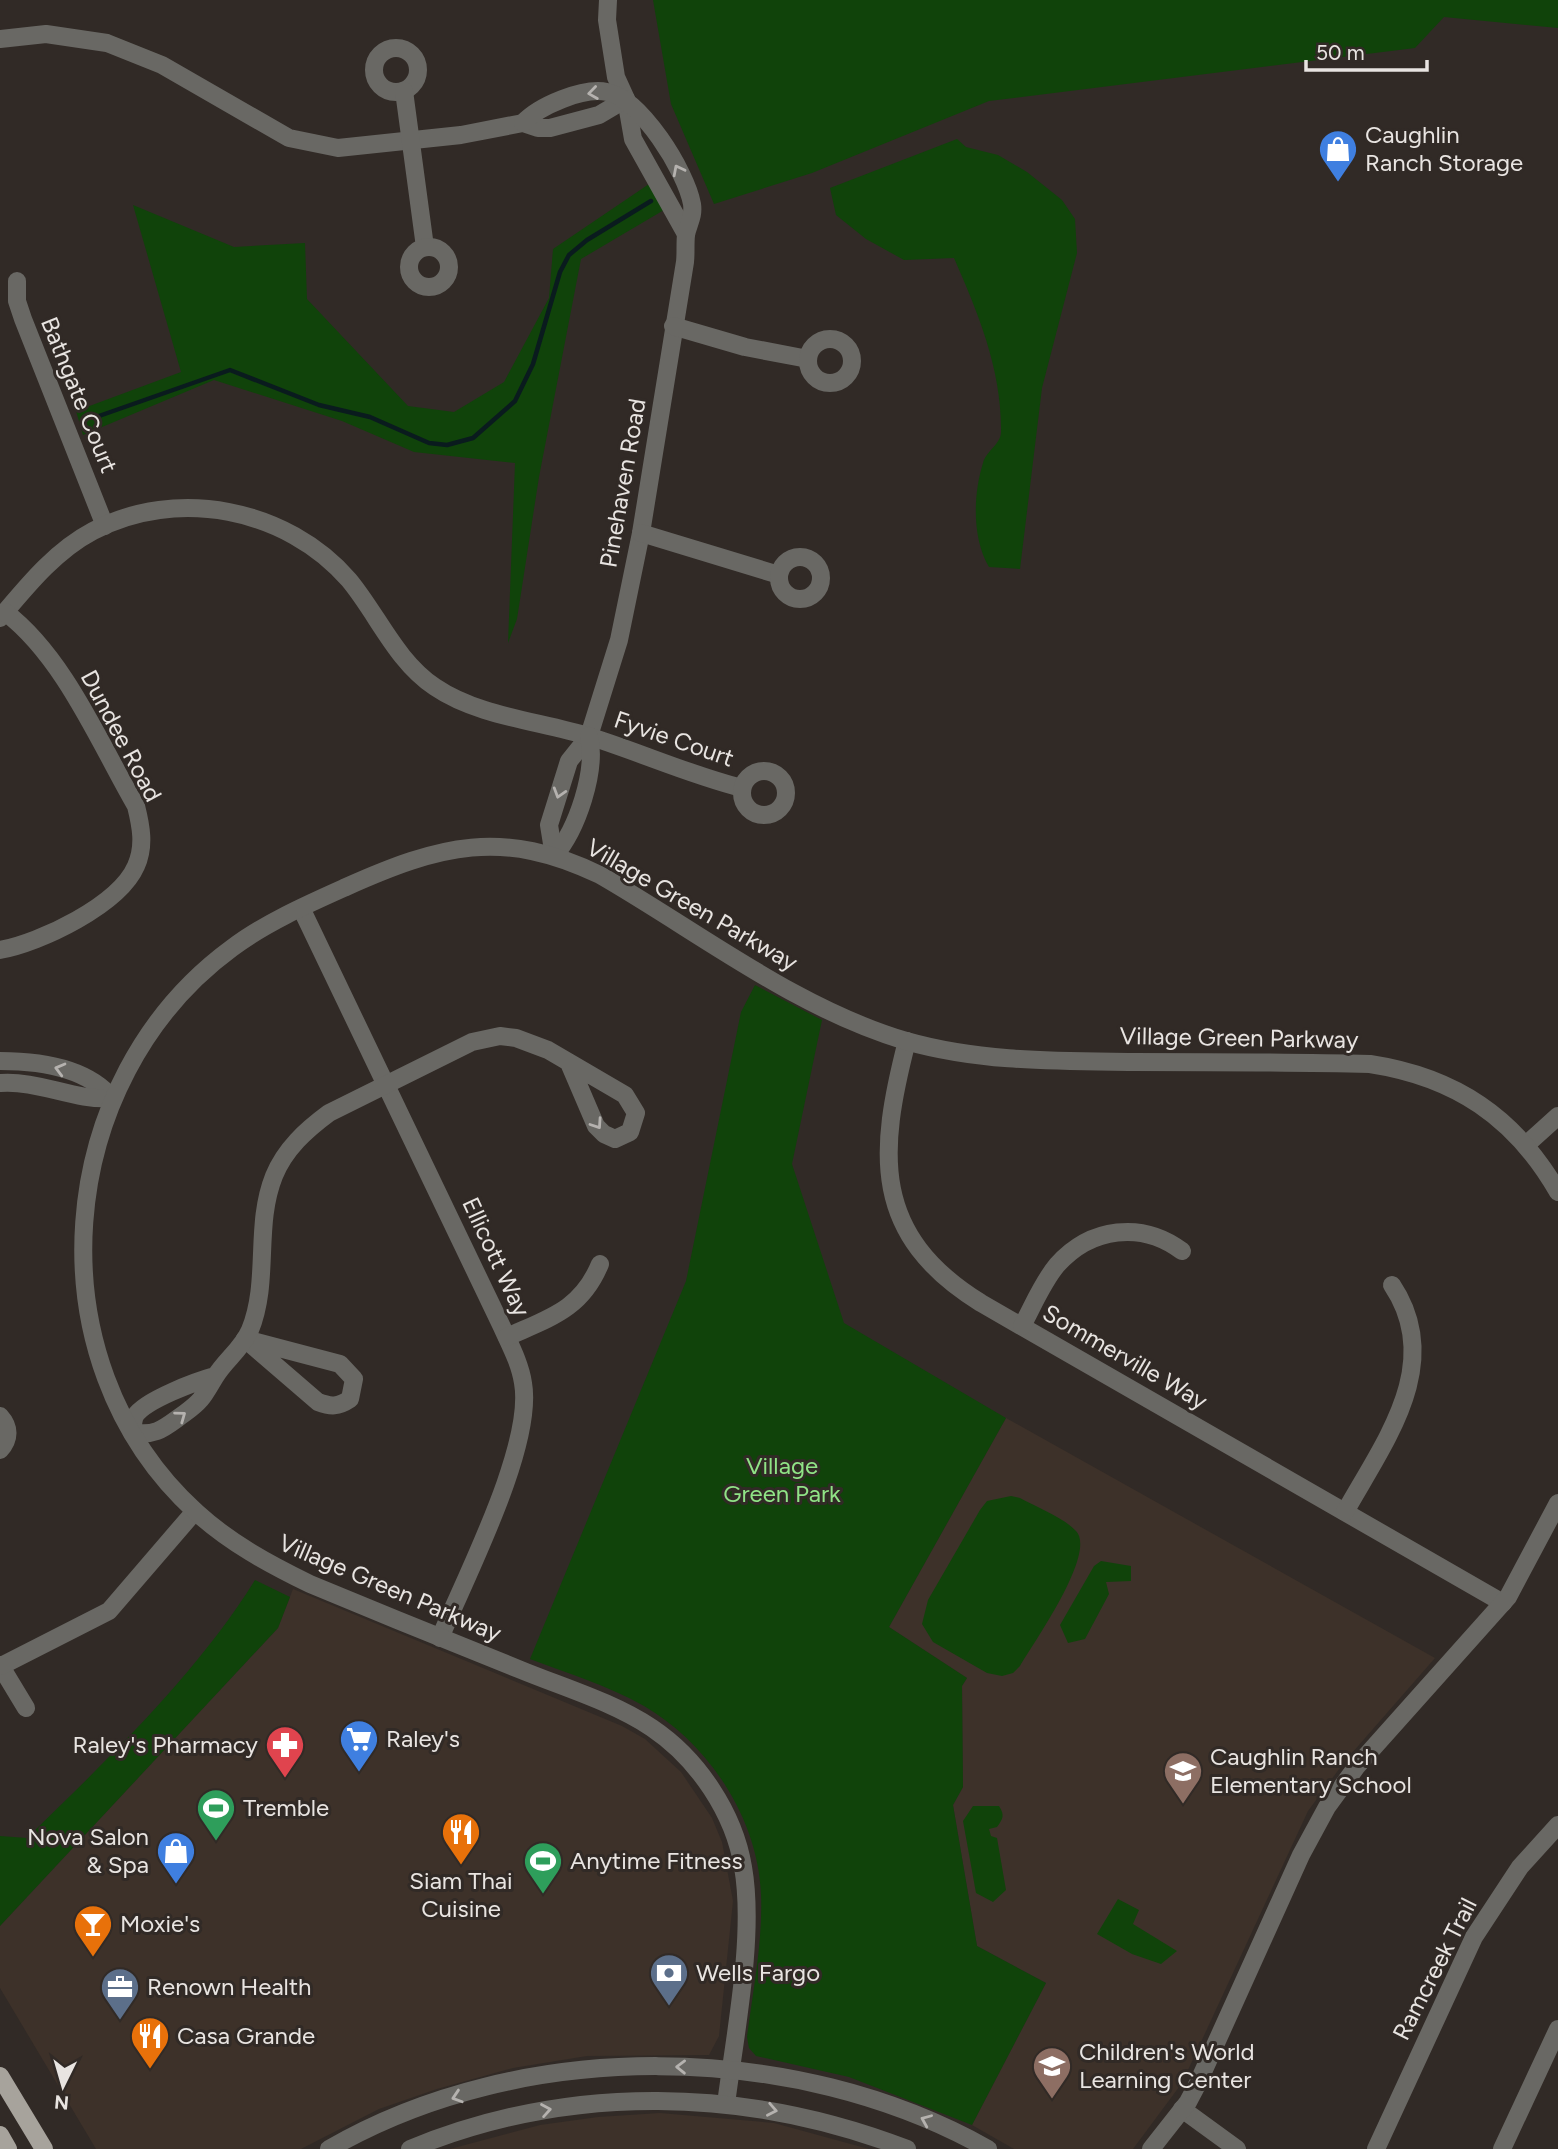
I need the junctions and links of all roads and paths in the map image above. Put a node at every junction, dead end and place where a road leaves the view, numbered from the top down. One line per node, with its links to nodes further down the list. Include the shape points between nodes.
1 (608, 0): 4 (street, Pinehaven Road, via 616,77)
2 (0, 40): 5 (street, via 46,34 107,43 162,65 289,138 312,144 338,148)
3 (404, 91): 5 (street)
4 (626, 99): 5 (street, via 595,91 542,106 523,122); 8 (street, Pinehaven Road, via 633,139 686,234)
5 (411, 141): 6 (street)
6 (425, 247)
7 (17, 281): 10 (street, Bathgate Court, via 23,319)
8 (673, 326): 9 (street); 11 (street, Pinehaven Road)
9 (808, 359)
10 (105, 526): 13 (street, Fyvie Court, via 56,557); 14 (street, Fyvie Court, via 174,507 234,512 258,519 290,533 330,562 408,664 437,689 489,709)
11 (641, 533): 12 (street); 14 (street, Pinehaven Road, via 615,658)
12 (779, 575)
13 (2, 615): 18 (street, Dundee Road, via 25,628 47,653 136,807 141,829 137,865 114,893 60,930)
14 (589, 736): 15 (street, Fyvie Court); 16 (street, Pinehaven Road, via 569,761 549,825)
15 (742, 788)
16 (554, 856): 17 (street, Village Green Parkway, via 499,847 448,849 391,867); 19 (street, Village Green Parkway, via 600,875 827,1009)
17 (302, 910): 23 (street, Ellicott Way); 24 (street, Village Green Parkway, via 239,943 199,977 145,1039)
18 (0, 950)
19 (907, 1041): 26 (street, Village Green Parkway, via 1019,1059 1399,1068 1455,1088); 31 (street, Sommerville Way, via 887,1145 895,1202 906,1229 938,1272)
20 (0, 1061): 24 (street, one-way to 20, via 87,1077 33,1063)
21 (569, 1063): 23 (street, via 531,1042 485,1037)
22 (0, 1083): 24 (street, via 35,1084 85,1098)
23 (387, 1085): 32 (street, Ellicott Way); 33 (street, via 308,1128 275,1173 263,1217 257,1302)
24 (112, 1098): 36 (street, Village Green Parkway, via 85,1192 84,1278 99,1355)
25 (1558, 1116): 26 (street)
26 (1527, 1144): 27 (street, Village Green Parkway)
27 (1558, 1192)
28 (1182, 1251): 31 (street, via 1166,1239 1139,1231 1103,1235 1085,1243 1057,1266)
29 (600, 1264): 32 (street, via 574,1304)
30 (1392, 1285): 40 (street, via 1403,1301 1410,1329 1408,1397)
31 (1022, 1326): 40 (street, Sommerville Way)
32 (506, 1337): 42 (street, Ellicott Way, via 523,1383 521,1435)
33 (245, 1339): 33 (street, via 318,1402 341,1405 350,1399 354,1379 340,1364); 34 (street)
34 (215, 1376): 36 (street, via 143,1408 134,1417); 36 (street, one-way to 34, via 148,1435 161,1430 204,1398)
35 (0, 1416): 37 (street, via 8,1431)
36 (132, 1432): 39 (street, Village Green Parkway)
37 (0, 1450)
38 (1558, 1503): 41 (street)
39 (195, 1511): 42 (street, Village Green Parkway, via 266,1562); 43 (street, via 109,1611)
40 (1345, 1512): 41 (street, Sommerville Way)
41 (1503, 1603): 50 (street, via 1326,1807)
42 (440, 1637): 47 (street, Village Green Parkway, via 588,1697 653,1729 678,1749 719,1802 743,1865 747,1900)
43 (1, 1665): 44 (street)
44 (26, 1708)
45 (1558, 1825): 61 (street, Ramcreek Trail, via 1520,1867 1474,1937)
46 (1558, 2029): 62 (street)
47 (730, 2070): 49 (street, Village Green Parkway); 52 (street, one-way to 52, via 648,2066 554,2074 467,2093); 58 (street, one-way to 47, via 884,2104 798,2081)
48 (0, 2076): 54 (main road)
49 (726, 2104): 56 (street, one-way to 49, via 468,2127 548,2109 635,2099); 57 (street, one-way to 57, via 814,2119)
50 (1182, 2109): 59 (street); 60 (street)
51 (0, 2135): 53 (main road)
52 (367, 2141): 55 (street)
53 (8, 2149)
54 (44, 2149)
55 (329, 2149)
56 (410, 2149)
57 (906, 2149)
58 (988, 2149)
59 (1151, 2149)
60 (1237, 2149)
61 (1376, 2149)
62 (1502, 2149)

